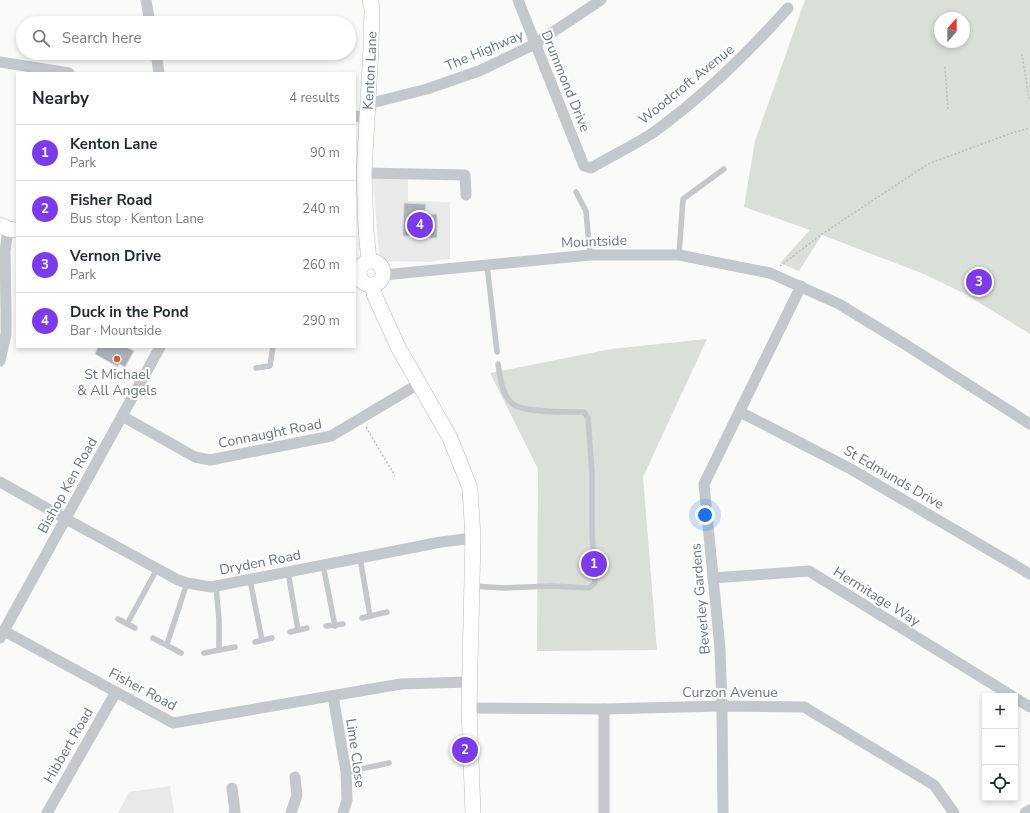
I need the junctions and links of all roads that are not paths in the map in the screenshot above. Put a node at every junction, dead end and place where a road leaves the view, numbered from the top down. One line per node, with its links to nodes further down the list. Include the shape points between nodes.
1 (146, 0): 6 (street)
2 (370, 0): 12 (street, Kenton Lane, via 371,48)
3 (518, 0): 7 (street, Drummond Drive)
4 (601, 0): 7 (street, The Highway)
5 (788, 8): 13 (street, Woodcroft Avenue, via 722,78 653,132)
6 (149, 16)
7 (536, 44): 12 (street, The Highway, via 479,71); 13 (street, Drummond Drive, via 584,166)
8 (157, 60): 11 (street)
9 (0, 62): 10 (street)
10 (64, 72)
11 (158, 72)
12 (363, 112): 15 (street, Kenton Lane)
13 (591, 168)
14 (724, 169): 20 (lane, via 683,199)
15 (364, 174): 17 (street, via 465,175); 21 (street, Kenton Lane)
16 (576, 192): 19 (lane, via 586,211)
17 (466, 195)
18 (8, 228): 30 (street, via 5,251 6,334)
19 (590, 255): 20 (street, Mountside); 22 (street, Mountside)
20 (679, 255): 26 (street, Mountside, via 770,273)
21 (370, 261): 23 (street); 24 (street, via 380,264)
22 (487, 265): 24 (street, Mountside); 29 (lane)
23 (357, 272): 25 (street, via 363,282)
24 (383, 275): 25 (street, via 380,282)
25 (373, 286): 33 (street, via 374,294 398,347)
26 (801, 286): 34 (street, Beverley Gardens); 36 (street, Mountside, via 878,327)
27 (159, 348): 35 (street, Bishop Ken Road)
28 (272, 348): 32 (lane, via 270,366)
29 (497, 352)
30 (1, 354)
31 (498, 364): 49 (lane, via 502,387 512,404 522,409 584,412 588,418 595,583 589,588)
32 (256, 368)
33 (420, 383): 35 (street, Connaught Road, via 331,436 210,460 195,457); 39 (street, via 450,438 470,488)
34 (740, 412): 44 (street, St Edmunds Drive, via 849,468); 45 (street, Beverley Gardens, via 704,484)
35 (122, 416): 38 (street, Bishop Ken Road)
36 (1030, 424)
37 (0, 482): 38 (street, Dryden Road)
38 (66, 519): 42 (street, Dryden Road); 62 (street, Bishop Ken Road)
39 (473, 538): 40 (street, Dryden Road); 49 (street)
40 (360, 558): 41 (street, Dryden Road); 51 (lane)
41 (323, 565): 43 (street, Dryden Road); 57 (lane)
42 (157, 569): 47 (street, Dryden Road); 54 (lane)
43 (288, 572): 46 (street, Dryden Road); 60 (lane)
44 (1030, 574)
45 (713, 578): 74 (street, Hermitage Way, via 809,571); 77 (street, Beverley Gardens, via 720,649)
46 (250, 580): 48 (street, Dryden Road); 65 (lane)
47 (188, 583): 48 (street, Dryden Road); 67 (lane)
48 (216, 586): 69 (lane)
49 (472, 586): 72 (street)
50 (387, 612): 51 (lane)
51 (370, 616): 52 (lane)
52 (362, 618)
53 (118, 619): 54 (lane)
54 (127, 624): 58 (lane)
55 (344, 624): 57 (lane)
56 (326, 626): 57 (lane)
57 (335, 626)
58 (135, 628)
59 (306, 628): 60 (lane)
60 (298, 630): 61 (lane)
61 (290, 632)
62 (2, 635): 73 (street, Fisher Road)
63 (153, 638): 67 (lane)
64 (272, 638): 65 (lane)
65 (262, 640): 66 (lane)
66 (255, 642)
67 (167, 644): 71 (lane)
68 (235, 647): 69 (lane)
69 (219, 649): 70 (lane)
70 (204, 653)
71 (181, 654)
72 (469, 682): 75 (street, Fisher Road, via 401,684); 79 (street)
73 (116, 692): 75 (street, Fisher Road, via 173,723); 86 (street, Hibbert Road)
74 (1007, 693)
75 (333, 696): 82 (street, Lime Close)
76 (1018, 700): 78 (street)
77 (722, 706): 80 (street, Curzon Avenue); 92 (street, Beverley Gardens); 93 (street, Curzon Avenue, via 804,707 934,784)
78 (1030, 707)
79 (470, 708): 80 (street, Curzon Avenue); 90 (street)
80 (604, 709): 91 (street)
81 (389, 763): 82 (lane)
82 (346, 772): 89 (street, Lime Close, via 347,800)
83 (295, 777): 88 (street, via 297,795)
84 (232, 788): 87 (street)
85 (1030, 810): 94 (street)
86 (47, 813)
87 (234, 813)
88 (291, 813)
89 (343, 813)
90 (473, 813)
91 (604, 813)
92 (723, 813)
93 (954, 813)
94 (1025, 813)

